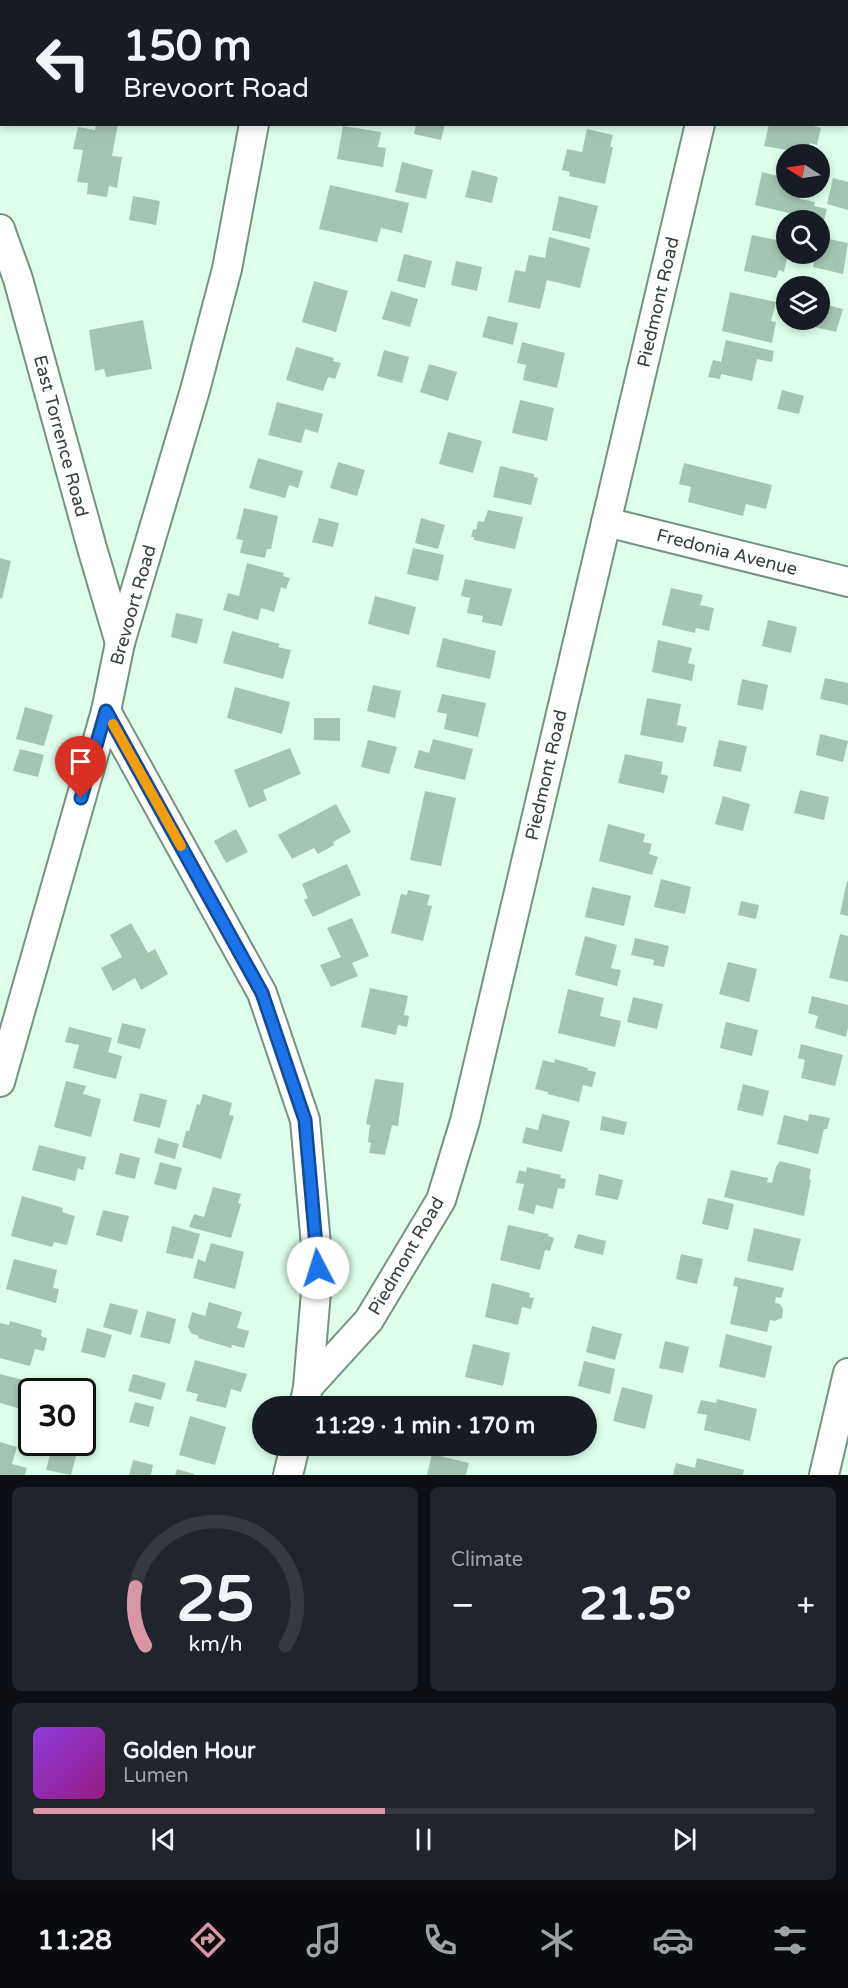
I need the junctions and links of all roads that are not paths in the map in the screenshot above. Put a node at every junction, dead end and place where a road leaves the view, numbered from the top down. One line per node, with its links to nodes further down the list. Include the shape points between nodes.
1 (254, 126): 6 (street, Brevoort Road, via 227,269)
2 (700, 126): 4 (street, Piedmont Road)
3 (0, 229): 6 (street, East Torrence Road, via 18,279)
4 (606, 522): 5 (street, Fredonia Avenue); 11 (street, Piedmont Road, via 467,1109 441,1200 369,1320)
5 (848, 582)
6 (120, 644): 7 (street, Brevoort Road)
7 (106, 711): 8 (street, Brevoort Road); 10 (street, via 262,993 305,1120 318,1268)
8 (0, 1082)
9 (848, 1373): 14 (street)
10 (306, 1396)
11 (307, 1396)
12 (293, 1456): 13 (street)
13 (288, 1475)
14 (824, 1475)

